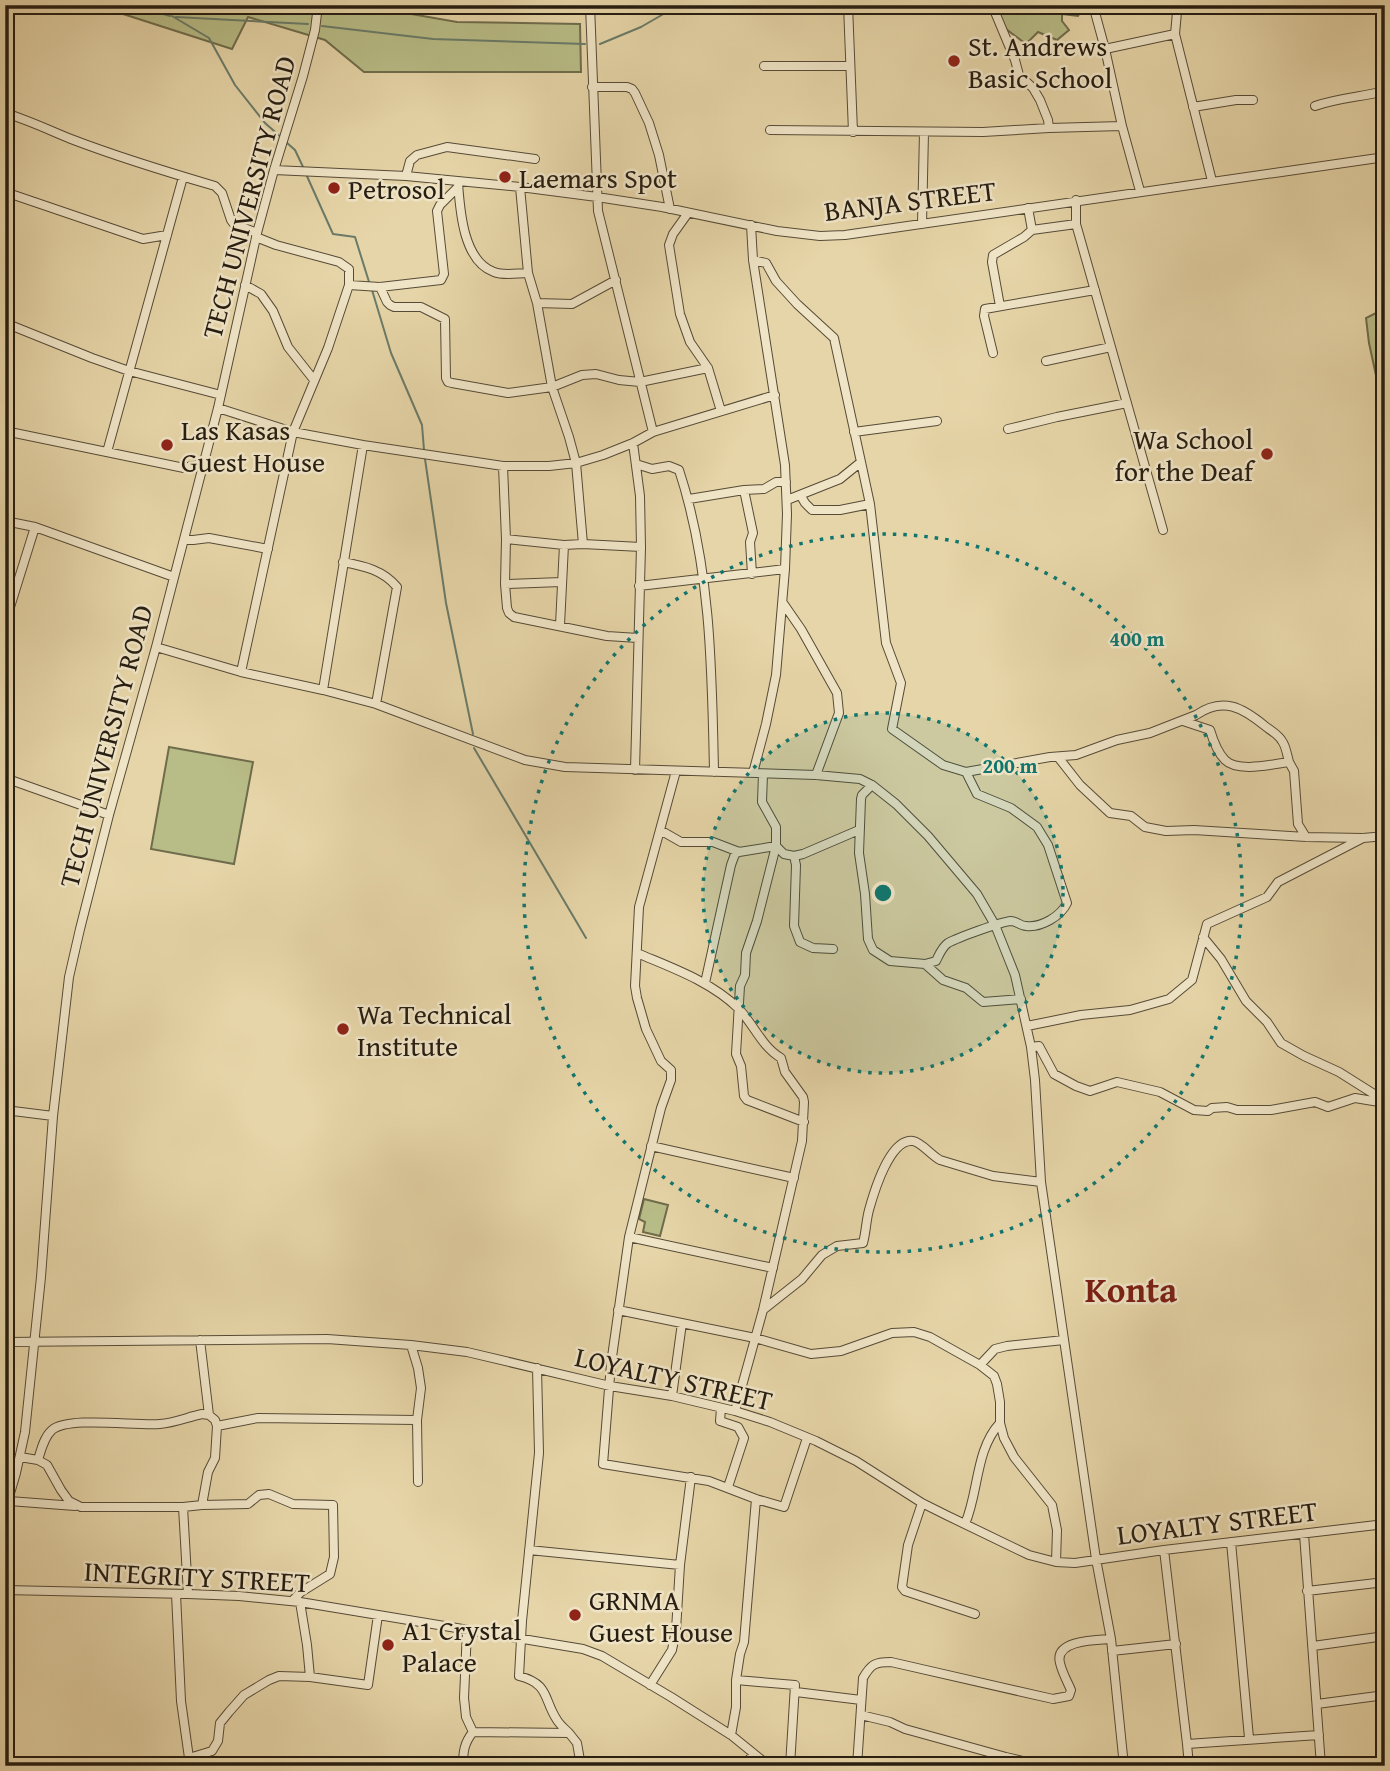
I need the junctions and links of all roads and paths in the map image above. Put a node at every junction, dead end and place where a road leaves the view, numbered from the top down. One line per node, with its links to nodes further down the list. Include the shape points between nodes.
1 (318, 5): 24 (street, TECH UNIVERSITY ROAD, via 303,76)
2 (590, 5): 11 (street)
3 (848, 5): 10 (street)
4 (992, 5): 18 (street, via 1019,75 1040,100)
5 (1093, 5): 8 (street)
6 (1175, 5): 7 (street)
7 (1175, 34): 8 (street); 15 (street)
8 (1105, 49): 17 (street)
9 (764, 66): 10 (street)
10 (849, 66): 20 (street)
11 (592, 87): 32 (street); 35 (street, via 627,87 635,93 659,155)
12 (1385, 91): 14 (street)
13 (1252, 100): 15 (street)
14 (1315, 106)
15 (1193, 107): 27 (street)
16 (5, 113): 26 (street)
17 (1122, 126): 18 (street); 30 (street)
18 (1049, 128): 21 (street)
19 (770, 130): 20 (street)
20 (853, 132): 21 (street)
21 (924, 132): 37 (street)
22 (1385, 157): 27 (street, BANJA STREET)
23 (536, 159): 25 (street, via 447,147 417,155)
24 (274, 170): 25 (street, BANJA STREET); 42 (street, TECH UNIVERSITY ROAD)
25 (406, 176): 28 (street, BANJA STREET)
26 (183, 177): 41 (street); 42 (street, via 219,189 234,224)
27 (1212, 181): 30 (street, BANJA STREET)
28 (458, 184): 29 (street, BANJA STREET); 44 (street, via 470,249 495,273); 48 (street, via 437,211 441,280)
29 (520, 187): 32 (street, BANJA STREET); 44 (street)
30 (1140, 191): 33 (street, BANJA STREET)
31 (5, 192): 41 (street, via 143,239)
32 (597, 197): 35 (street, BANJA STREET); 45 (street)
33 (1076, 200): 34 (street, BANJA STREET); 38 (street)
34 (1028, 208): 37 (street, BANJA STREET); 40 (street)
35 (670, 209): 36 (street, BANJA STREET)
36 (688, 213): 39 (street, BANJA STREET); 56 (street, via 668,244 680,314 690,342)
37 (922, 224): 39 (street, BANJA STREET, via 820,236)
38 (1076, 224): 40 (street); 49 (street)
39 (751, 225): 43 (street)
40 (1032, 230): 51 (street, via 993,255)
41 (167, 235): 57 (street)
42 (256, 235): 46 (street, TECH UNIVERSITY ROAD); 47 (street, via 339,262 349,269)
43 (754, 260): 62 (street); 71 (street, via 766,263 776,281 834,338)
44 (528, 273): 50 (street)
45 (616, 280): 50 (street, via 572,304); 59 (street)
46 (245, 285): 58 (street, via 261,294 288,347); 61 (street, TECH UNIVERSITY ROAD)
47 (349, 285): 48 (street); 58 (street)
48 (380, 287): 60 (street, via 394,307 421,307 445,319 448,382 508,393)
49 (1095, 290): 51 (street); 53 (street)
50 (537, 303): 60 (street)
51 (1000, 306): 54 (street, via 985,309)
52 (5, 323): 57 (street)
53 (1111, 347): 55 (street); 63 (street)
54 (993, 353)
55 (1046, 360)
56 (708, 368): 59 (street); 65 (street)
57 (129, 371): 61 (street); 74 (street)
58 (314, 380): 69 (street)
59 (640, 382): 60 (street, via 596,374); 70 (street)
60 (552, 387): 77 (street)
61 (221, 395): 64 (street, TECH UNIVERSITY ROAD)
62 (775, 395): 65 (street); 82 (street)
63 (1127, 403): 67 (street); 90 (street)
64 (218, 408): 69 (street); 76 (street, TECH UNIVERSITY ROAD)
65 (721, 411): 70 (street)
66 (937, 421): 71 (street)
67 (1008, 429)
68 (5, 431): 74 (street)
69 (293, 432): 73 (street); 96 (street)
70 (653, 432): 72 (street)
71 (854, 432): 75 (street)
72 (634, 443): 77 (street); 78 (street)
73 (363, 445): 79 (street); 97 (street)
74 (107, 452): 80 (street)
75 (861, 462): 84 (street, via 840,479); 87 (street)
76 (203, 463): 80 (street); 81 (street, TECH UNIVERSITY ROAD)
77 (576, 463): 79 (street); 93 (street)
78 (636, 464): 85 (street, via 679,470); 95 (street)
79 (503, 466): 91 (street)
80 (184, 468): 81 (street)
81 (198, 482): 92 (street, TECH UNIVERSITY ROAD)
82 (786, 482): 83 (street); 86 (street)
83 (744, 490): 85 (street); 99 (street, via 753,533)
84 (801, 496): 86 (street); 87 (street, via 812,510)
85 (689, 499): 101 (street)
86 (787, 500): 98 (street)
87 (870, 504): 119 (street, via 887,643 901,683 892,729 943,765)
88 (5, 521): 89 (street)
89 (35, 527): 100 (street); 106 (street)
90 (1163, 530)
91 (506, 539): 94 (street); 103 (street)
92 (184, 540): 96 (street, via 209,538); 100 (street, TECH UNIVERSITY ROAD)
93 (583, 544): 94 (street); 95 (street)
94 (564, 545): 102 (street)
95 (641, 547): 104 (street)
96 (268, 549): 110 (street)
97 (343, 562): 111 (street); 112 (street, via 372,568 397,587)
98 (785, 569): 99 (street); 105 (street)
99 (752, 574): 101 (street)
100 (174, 577): 109 (street, TECH UNIVERSITY ROAD)
101 (703, 580): 104 (street); 118 (street, via 712,662)
102 (561, 582): 103 (street); 107 (street)
103 (505, 584): 107 (street, via 507,608 514,617)
104 (639, 586): 108 (street)
105 (783, 603): 120 (street, via 776,675); 122 (street, via 837,693 839,713)
106 (5, 623)
107 (560, 625): 108 (street)
108 (638, 638): 116 (street)
109 (156, 647): 110 (street); 126 (street, TECH UNIVERSITY ROAD)
110 (241, 672): 111 (street)
111 (323, 690): 112 (street)
112 (376, 704): 116 (street, via 525,760)
113 (1183, 720): 114 (street); 115 (street, via 1210,730 1226,761 1241,768); 115 (street, via 1220,706 1236,706 1282,739)
114 (1058, 757): 119 (street); 129 (street, via 1110,813 1131,816 1145,827)
115 (1289, 762): 129 (street, via 1294,771 1298,824)
116 (635, 770): 117 (street)
117 (676, 771): 118 (street); 127 (street)
118 (715, 772): 120 (street)
119 (966, 772): 135 (street, via 978,794 1011,808 1037,827 1048,845 1067,903 1047,922)
120 (753, 773): 121 (street)
121 (763, 774): 122 (street); 132 (street, via 762,802 776,827)
122 (816, 775): 124 (street, via 860,779)
123 (8, 779): 125 (street); 126 (street)
124 (872, 785): 128 (street, via 862,795); 135 (street, via 928,836 977,894)
125 (5, 799)
126 (110, 815): 147 (street, TECH UNIVERSITY ROAD, via 69,977)
127 (660, 830): 133 (street, via 681,842 713,842); 138 (street, via 639,906)
128 (859, 830): 134 (street); 139 (street, via 871,946 890,961)
129 (1306, 836): 131 (street)
130 (1385, 836): 131 (street)
131 (1363, 838): 136 (street, via 1278,882 1267,897 1207,924)
132 (776, 846): 133 (street); 134 (street); 142 (street, via 746,953)
133 (739, 852): 140 (street, via 732,865)
134 (794, 856): 137 (street, via 794,926 800,942 813,948)
135 (995, 925): 139 (street, via 947,944 936,961); 141 (street)
136 (1203, 937): 143 (street, via 1192,980 1169,999 1130,1010); 145 (street, via 1281,1043)
137 (833, 948)
138 (637, 953): 140 (street); 149 (street, via 635,986 646,1029 671,1070)
139 (925, 964): 141 (street, via 943,980 966,988 983,1002)
140 (705, 983): 142 (street)
141 (1021, 999): 143 (street)
142 (738, 1008): 148 (street, via 780,1058 803,1097); 148 (street, via 736,1054 744,1097)
143 (1027, 1026): 144 (street)
144 (1031, 1047): 145 (street, via 1039,1046 1054,1073 1076,1086 1090,1091 1117,1082 1160,1092 1194,1110 1271,1111 1314,1102 1328,1107 1355,1098); 151 (street)
145 (1385, 1102)
146 (5, 1110): 147 (street)
147 (53, 1116): 161 (street, TECH UNIVERSITY ROAD)
148 (804, 1122): 150 (street)
149 (652, 1146): 150 (street); 152 (street)
150 (794, 1178): 153 (street)
151 (1041, 1182): 155 (street, via 993,1176 940,1160 918,1142 901,1143 885,1163 863,1243 837,1246 822,1255 802,1279); 159 (street)
152 (629, 1237): 153 (street); 154 (street)
153 (773, 1268): 155 (street)
154 (618, 1310): 156 (street); 165 (street)
155 (763, 1310): 157 (street)
156 (682, 1323): 157 (street); 166 (street)
157 (755, 1338): 163 (street, via 811,1354 841,1352 897,1332 914,1332); 168 (street)
158 (201, 1340): 161 (street, LOYALTY STREET); 162 (street, LOYALTY STREET, via 327,1339); 169 (street)
159 (1064, 1340): 163 (street, via 995,1349); 192 (street)
160 (5, 1342): 161 (street, LOYALTY STREET)
161 (35, 1343): 174 (street, TECH UNIVERSITY ROAD)
162 (411, 1345): 164 (street, LOYALTY STREET); 170 (street, via 421,1388)
163 (980, 1365): 171 (street, via 997,1384)
164 (537, 1368): 165 (street, LOYALTY STREET); 190 (street, via 539,1453)
165 (610, 1386): 166 (street, LOYALTY STREET); 176 (street, via 603,1464)
166 (672, 1396): 167 (street, LOYALTY STREET)
167 (721, 1408): 168 (street, LOYALTY STREET); 178 (street, via 720,1421 738,1426 744,1437)
168 (735, 1411): 173 (street, LOYALTY STREET)
169 (209, 1415): 172 (street); 175 (street, via 158,1424 64,1425 52,1430)
170 (417, 1420): 172 (street, via 258,1418); 177 (street)
171 (1000, 1423): 186 (street, via 985,1446); 193 (street, via 1014,1457 1052,1505)
172 (217, 1426): 182 (street, via 215,1458)
173 (807, 1438): 179 (street, via 784,1507); 181 (street, LOYALTY STREET, via 856,1461)
174 (20, 1457): 175 (street); 180 (street, TECH UNIVERSITY ROAD)
175 (38, 1460): 183 (street, via 47,1465 69,1501)
176 (691, 1477): 178 (street); 194 (street)
177 (418, 1482)
178 (728, 1487): 179 (street)
179 (756, 1499): 211 (street, via 744,1642)
180 (9, 1501): 183 (street); 185 (street, TECH UNIVERSITY ROAD)
181 (922, 1503): 186 (street, LOYALTY STREET); 201 (street, via 908,1545 902,1587)
182 (202, 1504): 184 (street); 200 (street, via 248,1504 268,1494 293,1504 333,1505 330,1574 301,1592)
183 (81, 1507): 184 (street)
184 (183, 1507): 199 (street)
185 (5, 1510)
186 (965, 1524): 193 (street, LOYALTY STREET, via 1029,1555)
187 (1385, 1524): 188 (street, LOYALTY STREET)
188 (1304, 1534): 189 (street, LOYALTY STREET); 197 (street)
189 (1231, 1542): 191 (street, LOYALTY STREET); 222 (street)
190 (529, 1550): 194 (street); 205 (street)
191 (1164, 1550): 192 (street, LOYALTY STREET); 207 (street)
192 (1096, 1559): 193 (street, LOYALTY STREET); 206 (street)
193 (1056, 1562)
194 (680, 1565): 212 (street, via 672,1650)
195 (1385, 1581): 197 (street)
196 (5, 1590): 198 (street, INTEGRITY STREET)
197 (1307, 1591): 208 (street)
198 (176, 1594): 199 (street, INTEGRITY STREET); 225 (street)
199 (188, 1594): 200 (street, INTEGRITY STREET)
200 (296, 1601): 202 (street, INTEGRITY STREET); 210 (street)
201 (975, 1614)
202 (378, 1615): 203 (street, INTEGRITY STREET); 210 (street, via 368,1685)
203 (467, 1630): 205 (street, INTEGRITY STREET); 218 (street, via 464,1698)
204 (1385, 1636): 208 (street)
205 (520, 1638): 212 (street, INTEGRITY STREET, via 583,1649); 219 (street, via 519,1676 543,1688 558,1721)
206 (1111, 1639): 209 (street); 215 (street, via 1072,1643 1060,1655 1069,1696 1053,1699 879,1662 869,1667 863,1678)
207 (1176, 1644): 209 (street); 223 (street)
208 (1313, 1646): 216 (street)
209 (1112, 1651): 234 (street)
210 (310, 1677): 225 (street, via 279,1675 244,1695 220,1723 212,1751)
211 (736, 1680): 213 (street, via 795,1685); 220 (street)
212 (650, 1685): 220 (street, INTEGRITY STREET)
213 (796, 1692): 215 (street); 231 (street)
214 (1385, 1695): 216 (street)
215 (860, 1700): 217 (street)
216 (1317, 1704): 221 (street)
217 (861, 1715): 226 (street); 232 (street)
218 (473, 1732): 219 (street); 227 (street, via 466,1740)
219 (569, 1733): 228 (street, via 577,1743)
220 (731, 1735): 224 (street, INTEGRITY STREET)
221 (1319, 1735): 222 (street); 236 (street)
222 (1249, 1738): 223 (street)
223 (1187, 1744): 235 (street)
224 (753, 1754): 229 (street); 230 (street, INTEGRITY STREET)
225 (188, 1762)
226 (1004, 1762): 233 (street)
227 (463, 1766)
228 (581, 1766)
229 (745, 1766)
230 (769, 1766)
231 (790, 1766)
232 (857, 1766)
233 (1044, 1766)
234 (1124, 1766)
235 (1189, 1766)
236 (1321, 1766)

